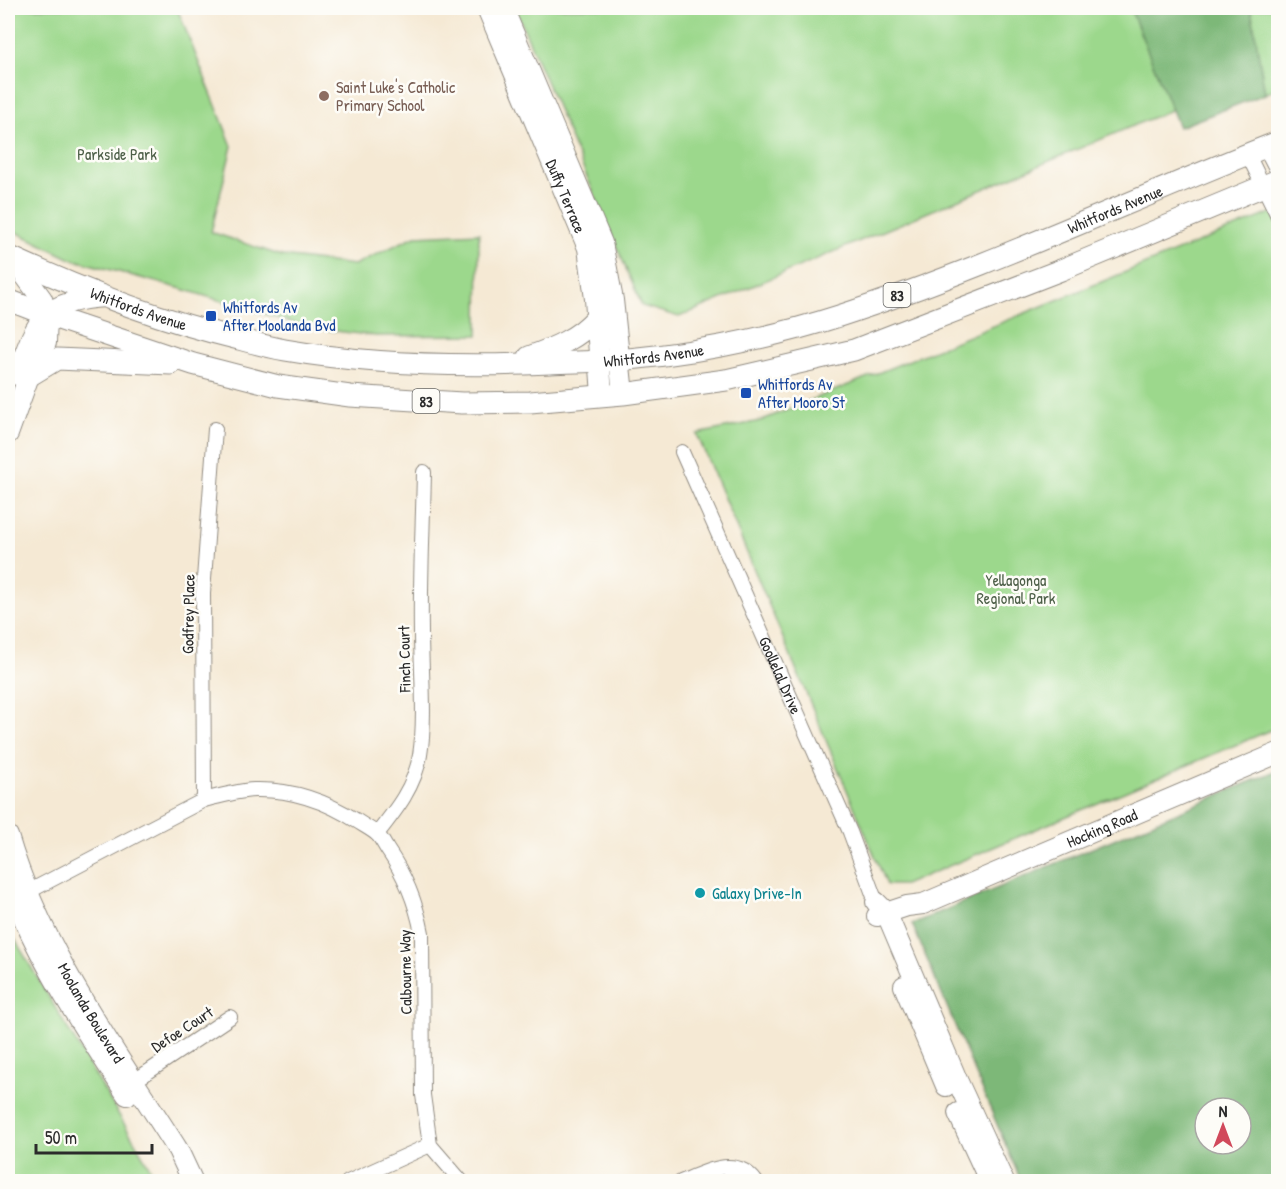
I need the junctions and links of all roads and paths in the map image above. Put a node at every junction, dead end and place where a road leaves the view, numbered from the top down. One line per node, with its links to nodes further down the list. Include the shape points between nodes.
1 (487, 8): 10 (street, Duffy Terrace, via 583,235 591,262)
2 (503, 8): 11 (street, Duffy Terrace, via 602,243 608,267)
3 (1264, 148): 4 (street); 4 (street); 11 (main road, Whitfords Avenue / 83, via 1039,241 837,316 715,346)
4 (1274, 179): 5 (street); 15 (main road, 83, via 1061,270 854,350 726,380)
5 (1278, 216)
6 (10, 257): 7 (main road, Whitfords Avenue / 83); 9 (street, via 42,298)
7 (105, 297): 9 (street, via 80,298); 13 (main road, Whitfords Avenue / 83, via 190,326 282,350 413,364)
8 (8, 300): 9 (main road, 83)
9 (46, 315): 12 (main road, 83); 14 (street, via 46,342); 17 (street, via 32,337)
10 (596, 318): 11 (street, Duffy Terrace); 13 (main road, via 588,328 555,348)
11 (610, 361): 13 (main road, Whitfords Avenue / 83); 15 (street, Duffy Terrace); 16 (street, Duffy Terrace)
12 (193, 364): 14 (main road, via 57,359); 16 (main road, 83, via 278,387 350,396 462,403)
13 (509, 364)
14 (29, 376): 19 (street)
15 (623, 394): 16 (main road, 83)
16 (602, 395)
17 (8, 401)
18 (215, 429): 23 (street, Godfrey Place, via 203,592)
19 (8, 434)
20 (682, 452): 27 (street, Goollelal Drive, via 850,832)
21 (424, 472): 24 (street, Finch Court, via 420,755 412,781)
22 (1278, 753): 27 (street, Hocking Road, via 923,904)
23 (204, 800): 24 (street, Calbourne Way, via 252,790 300,795 348,815); 26 (street, Calbourne Way)
24 (377, 834): 30 (street, Calbourne Way, via 409,886 422,933 423,1095)
25 (8, 836): 26 (street, Moolanda Boulevard)
26 (16, 891): 29 (street, Moolanda Boulevard)
27 (882, 917): 37 (street, Goollelal Drive, via 931,1052); 38 (street, Goollelal Drive)
28 (230, 1017): 29 (street, Defoe Court)
29 (128, 1085): 31 (street, Moolanda Boulevard); 32 (street, Moolanda Boulevard, via 178,1150)
30 (430, 1145): 33 (street); 34 (street)
31 (179, 1182)
32 (194, 1182)
33 (348, 1182)
34 (462, 1182)
35 (681, 1182): 36 (street, via 720,1166 732,1166 744,1170)
36 (756, 1182)
37 (990, 1182)
38 (1004, 1182)

